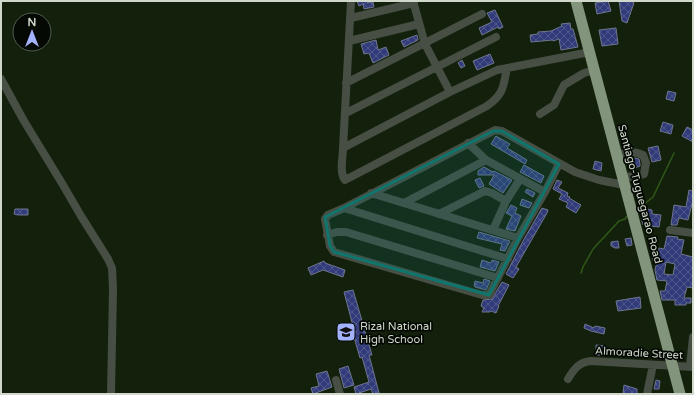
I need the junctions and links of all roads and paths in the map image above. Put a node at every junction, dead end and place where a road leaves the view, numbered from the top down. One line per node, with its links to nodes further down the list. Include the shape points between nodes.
1 (352, 1): 5 (street)
2 (576, 1): 10 (highway, Santiago-Tuguegarao Road)
3 (414, 2): 5 (street); 6 (street)
4 (482, 14): 9 (street)
5 (351, 18): 8 (street)
6 (419, 24): 8 (street); 9 (street)
7 (496, 37): 11 (street)
8 (349, 41): 15 (street)
9 (425, 44): 11 (street); 15 (street)
10 (590, 52): 12 (street); 13 (highway, Santiago-Tuguegarao Road)
11 (436, 67): 16 (street); 17 (street)
12 (507, 68): 16 (street, via 491,72); 20 (street, via 500,95 487,106 345,180 342,171)
13 (594, 70): 18 (street, via 564,85 554,106); 21 (highway, Santiago-Tuguegarao Road)
14 (1, 79): 45 (street, via 112,268 114,289)
15 (346, 83): 17 (street)
16 (450, 92): 20 (street)
17 (346, 113): 20 (street)
18 (540, 114)
19 (468, 143): 22 (street); 23 (street, via 500,130); 27 (street)
20 (343, 148)
21 (616, 156): 25 (highway, Santiago-Tuguegarao Road); 25 (street, via 633,151 643,155 646,164 644,174)
22 (486, 160): 24 (street); 29 (street)
23 (559, 164): 25 (street, via 599,180); 26 (street)
24 (520, 179): 26 (street); 28 (street)
25 (622, 180): 41 (highway, Santiago-Tuguegarao Road)
26 (545, 192): 36 (street)
27 (371, 193): 29 (street); 30 (street)
28 (506, 201): 31 (street, via 485,191); 32 (street)
29 (404, 203): 31 (street)
30 (344, 208): 35 (street, via 325,217); 37 (street)
31 (439, 214): 32 (street)
32 (492, 230): 36 (street)
33 (670, 230): 34 (street)
34 (693, 233)
35 (327, 235): 38 (street, via 346,232); 38 (street, via 334,252 486,296 491,294)
36 (518, 238): 37 (street)
37 (508, 258): 38 (street)
38 (498, 278)
39 (693, 337): 42 (street)
40 (652, 365): 41 (street, Almoradie Street); 43 (street, Almoradie Street, via 586,361 577,366); 47 (street)
41 (672, 366): 42 (street, Almoradie Street); 48 (highway, Santiago-Tuguegarao Road)
42 (691, 367)
43 (568, 379)
44 (336, 380): 46 (street)
45 (111, 394)
46 (340, 394)
47 (647, 394)
48 (680, 394)

